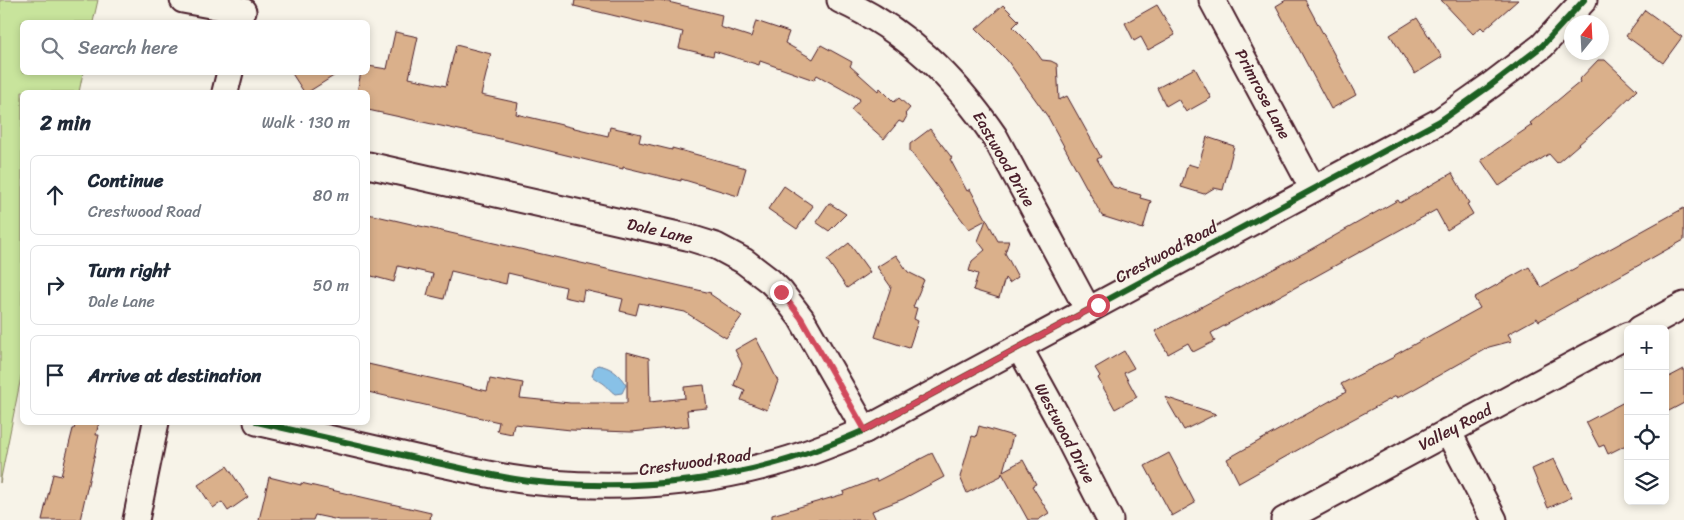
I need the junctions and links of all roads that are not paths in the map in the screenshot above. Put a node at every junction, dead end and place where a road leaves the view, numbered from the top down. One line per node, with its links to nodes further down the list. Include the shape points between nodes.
1 (183, 0): 5 (street)
2 (840, 0): 11 (street, Eastwood Drive, via 885,24 910,43 946,75 977,111 995,137)
3 (1212, 0): 9 (street, Primrose Lane)
4 (1584, 0): 9 (street, Crestwood Road, via 1542,46 1465,104)
5 (243, 11)
6 (229, 75): 7 (street)
7 (226, 90)
8 (370, 165): 17 (street, Dale Lane, via 716,246 770,280 801,318)
9 (1313, 189): 11 (street, Crestwood Road)
10 (1684, 305): 12 (street)
11 (1088, 310): 14 (street, Crestwood Road)
12 (1647, 325)
13 (1624, 337): 18 (street, Valley Road)
14 (1019, 347): 17 (street, Crestwood Road); 20 (street, Westwood Drive)
15 (155, 425): 19 (street)
16 (270, 425): 17 (street, Crestwood Road, via 497,476 602,486 725,475 820,449)
17 (865, 430)
18 (1448, 431): 21 (street, Valley Road); 22 (street)
19 (136, 520)
20 (1110, 520)
21 (1284, 520)
22 (1494, 520)

